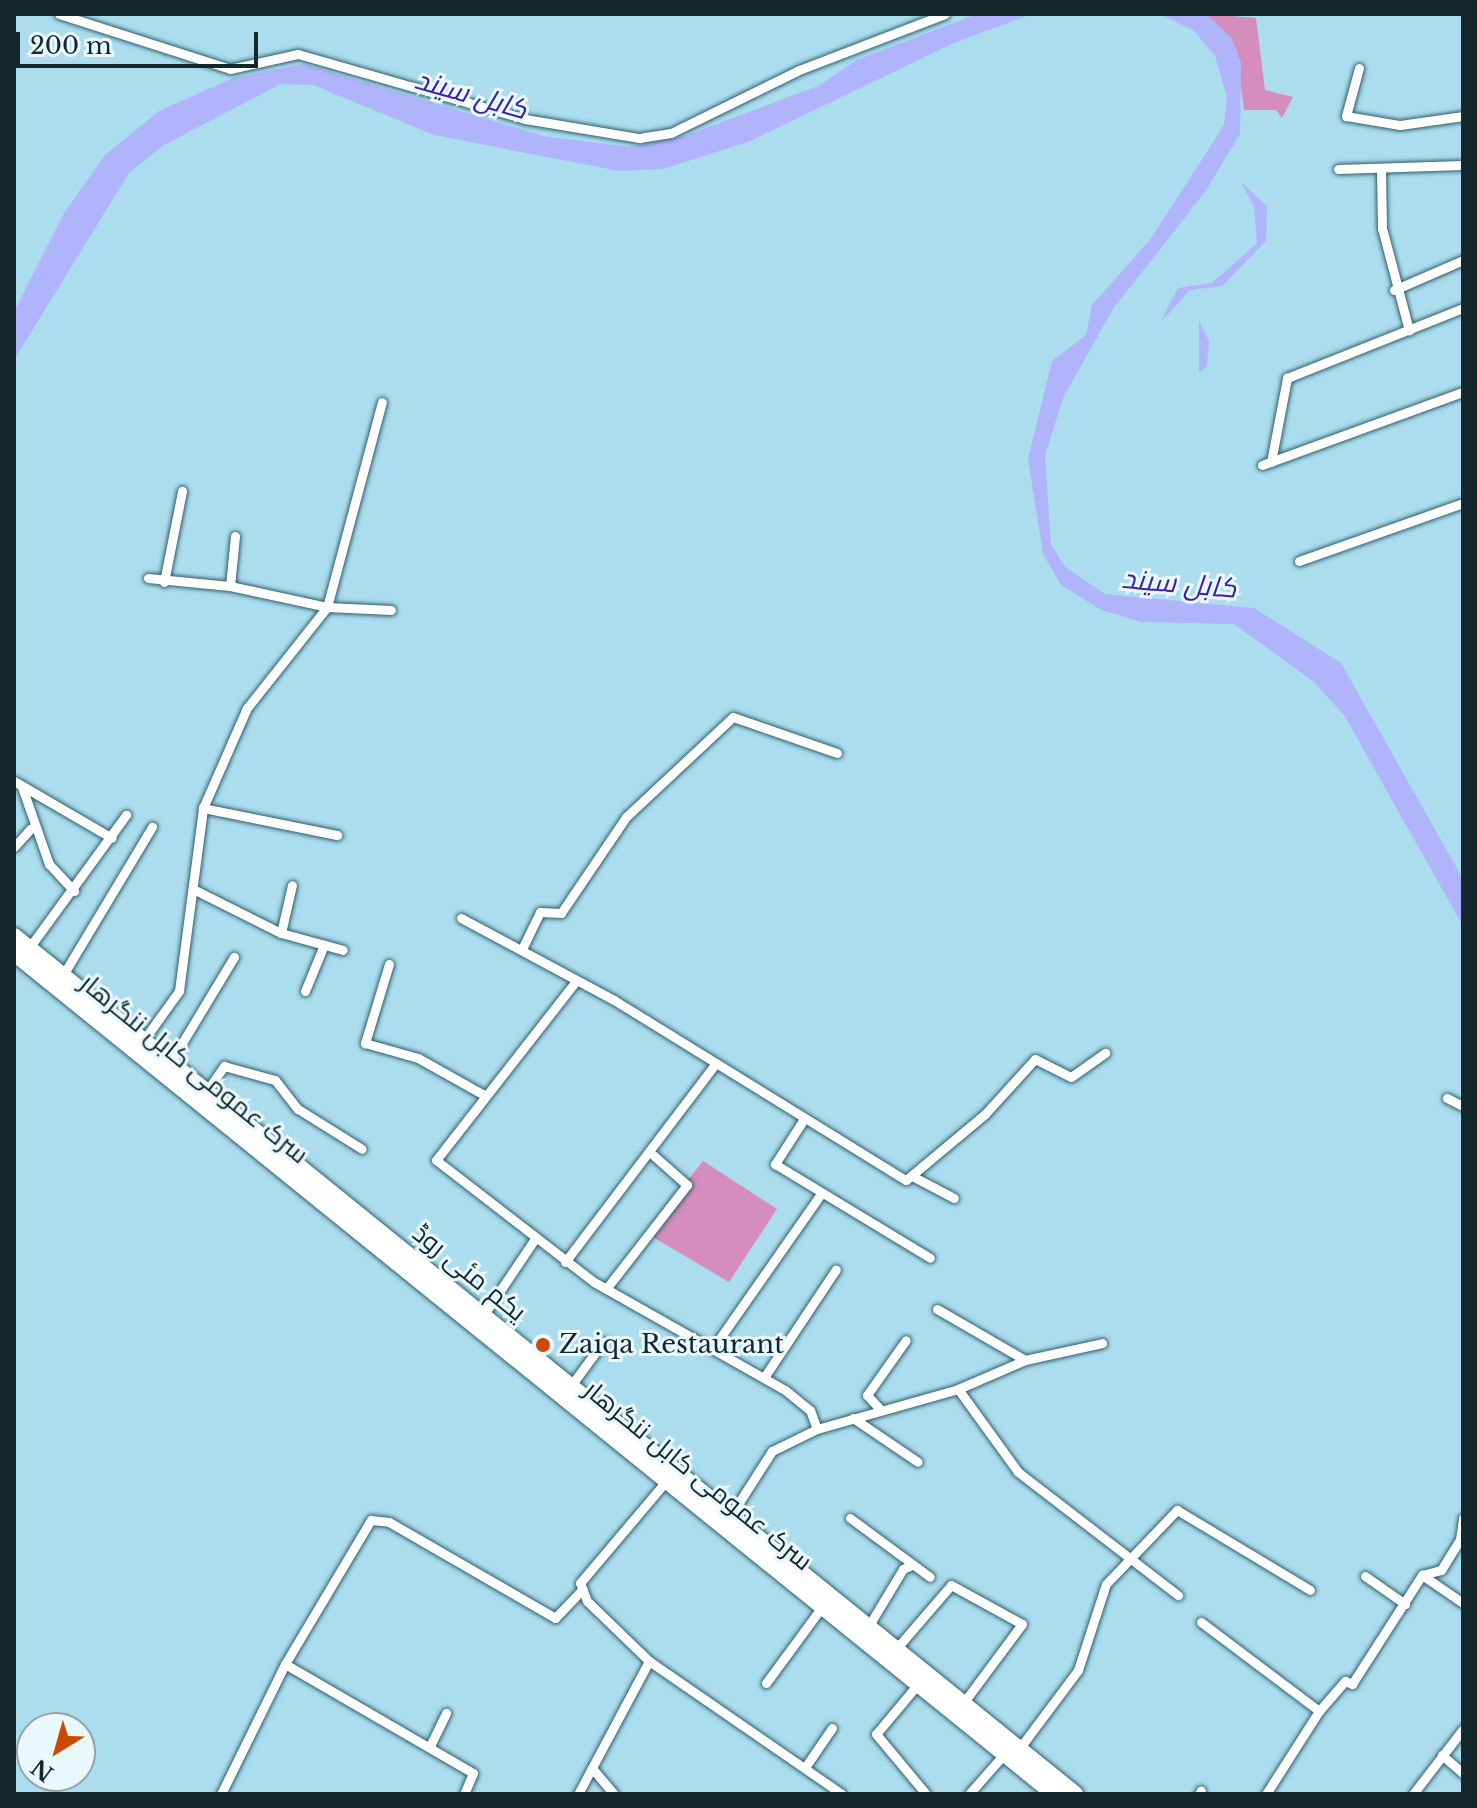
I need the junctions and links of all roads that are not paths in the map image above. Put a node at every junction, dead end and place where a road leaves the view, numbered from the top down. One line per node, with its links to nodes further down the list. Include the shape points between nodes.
1 (59, 14): 2 (street, via 230,69 298,54 525,119 639,138 671,133 799,70)
2 (945, 14)
3 (1359, 68): 4 (street, via 1346,116 1400,125)
4 (1463, 116)
5 (1463, 165): 7 (street)
6 (1338, 169): 7 (street)
7 (1381, 170): 9 (street)
8 (1463, 260): 9 (street)
9 (1394, 290): 11 (street)
10 (1463, 308): 11 (street)
11 (1409, 330): 12 (street, via 1287,378 1266,464)
12 (1463, 392)
13 (382, 402): 21 (street)
14 (182, 491): 19 (street)
15 (1463, 503): 17 (street)
16 (235, 536): 20 (street)
17 (1299, 561)
18 (148, 578): 19 (street)
19 (164, 582): 20 (street, via 189,577)
20 (230, 586): 21 (street)
21 (327, 607): 22 (street); 25 (street, via 247,708)
22 (391, 610)
23 (837, 753): 39 (street, via 733,717 626,817 561,913 540,912)
24 (18, 784): 28 (street); 30 (street)
25 (203, 808): 29 (street); 33 (street)
26 (126, 815): 30 (street)
27 (152, 827): 44 (street)
28 (31, 828): 31 (street); 34 (street, via 49,864)
29 (337, 835)
30 (112, 838): 34 (street)
31 (14, 847)
32 (292, 885): 36 (street)
33 (195, 890): 36 (street); 47 (street, via 179,991)
34 (74, 891): 40 (street)
35 (461, 918): 39 (street)
36 (281, 933): 38 (street)
37 (14, 936): 40 (highway, سرک عمومی کابل ننگرهار)
38 (324, 945): 41 (street); 46 (street)
39 (522, 949): 45 (street)
40 (22, 950): 44 (highway, سرک عمومی کابل ننگرهار); 81 (highway, سرک عمومی کابل ننگرهار)
41 (343, 950)
42 (234, 957): 49 (street)
43 (389, 964): 52 (street, via 365,1043 418,1058)
44 (63, 975): 47 (highway, سرک عمومی کابل ننگرهار)
45 (576, 981): 50 (street); 52 (street)
46 (305, 991)
47 (143, 1041): 49 (highway, سرک عمومی کابل ننگرهار)
48 (1105, 1053): 58 (street, via 1071,1077 1035,1059)
49 (170, 1063): 51 (highway, سرک عمومی کابل ننگرهار)
50 (714, 1066): 55 (street); 57 (street)
51 (206, 1092): 56 (street, via 224,1066 275,1080 298,1109); 61 (highway, سرک عمومی کابل ننگرهار)
52 (484, 1095): 62 (street, via 436,1160)
53 (1447, 1098): 54 (street)
54 (1463, 1106)
55 (804, 1119): 58 (street, via 906,1180); 59 (street, via 775,1164)
56 (362, 1149)
57 (653, 1155): 64 (street); 66 (street, via 687,1185)
58 (914, 1177): 60 (street)
59 (820, 1195): 63 (street); 72 (street)
60 (954, 1198)
61 (349, 1207): 68 (highway, یکم مئی روڈ)
62 (534, 1240): 64 (street); 68 (street)
63 (930, 1258)
64 (565, 1262): 66 (street)
65 (836, 1269): 74 (street)
66 (606, 1289): 72 (street)
67 (937, 1309): 73 (street)
68 (483, 1316): 75 (highway, یکم مئی روڈ)
69 (906, 1340): 77 (street, via 867,1395)
70 (603, 1342): 75 (street)
71 (1102, 1343): 73 (street)
72 (713, 1348): 74 (street)
73 (1025, 1360): 76 (street)
74 (765, 1376): 79 (street, via 810,1410)
75 (570, 1387): 81 (highway, یکم مئی روڈ)
76 (958, 1389): 77 (street); 85 (street, via 1018,1472)
77 (880, 1409): 78 (street)
78 (853, 1418): 79 (street); 80 (street)
79 (817, 1429): 82 (street, via 772,1451)
80 (918, 1462)
81 (669, 1473): 82 (highway, سرک عمومی کابل ننگرهار); 90 (street, via 580,1583); 95 (highway, سرک عمومی کابل ننگرهار)
82 (731, 1515): 97 (highway, سرک عمومی کابل ننگرهار)
83 (850, 1518): 86 (street)
84 (1463, 1518): 87 (street, via 1460,1540 1441,1570)
85 (1134, 1563): 91 (street, via 1177,1510); 92 (street); 109 (street, via 1106,1584 1078,1670)
86 (912, 1565): 89 (street); 97 (street)
87 (1422, 1575): 93 (street); 94 (street)
88 (1365, 1576): 94 (street)
89 (930, 1577)
90 (583, 1589): 99 (street); 100 (street, via 555,1618 389,1522 371,1520)
91 (1310, 1590)
92 (1178, 1595)
93 (1463, 1603)
94 (1405, 1604): 104 (street, via 1352,1684 1345,1681)
95 (821, 1608): 101 (street); 102 (highway, سرک عمومی کابل ننگرهار)
96 (1201, 1622): 104 (street)
97 (868, 1627): 98 (highway, سرک عمومی کابل ننگرهار)
98 (896, 1649): 103 (highway, سرک عمومی کابل ننگرهار); 103 (street, via 951,1585 1022,1624)
99 (649, 1661): 111 (street); 112 (street)
100 (285, 1664): 108 (street); 114 (street)
101 (766, 1683)
102 (918, 1684): 109 (highway, سرک عمومی کابل ننگرهار); 119 (street, via 876,1734)
103 (964, 1702): 109 (highway, سرک عمومی کابل ننگرهار)
104 (1319, 1711): 123 (street)
105 (446, 1713): 108 (street)
106 (832, 1728): 111 (street)
107 (1463, 1729): 110 (street)
108 (430, 1746): 115 (street, via 473,1773)
109 (1012, 1751): 120 (street); 121 (highway, سرک عمومی کابل ننگرهار); 122 (highway, سرک عمومی کابل ننگرهار)
110 (1442, 1755): 113 (street); 124 (street)
111 (806, 1766): 118 (street)
112 (592, 1768): 116 (street); 117 (street)
113 (1463, 1773)
114 (221, 1794)
115 (464, 1794)
116 (578, 1794)
117 (614, 1794)
118 (842, 1794)
119 (926, 1794)
120 (969, 1794)
121 (1054, 1794)
122 (1075, 1794)
123 (1266, 1794)
124 (1413, 1794)

